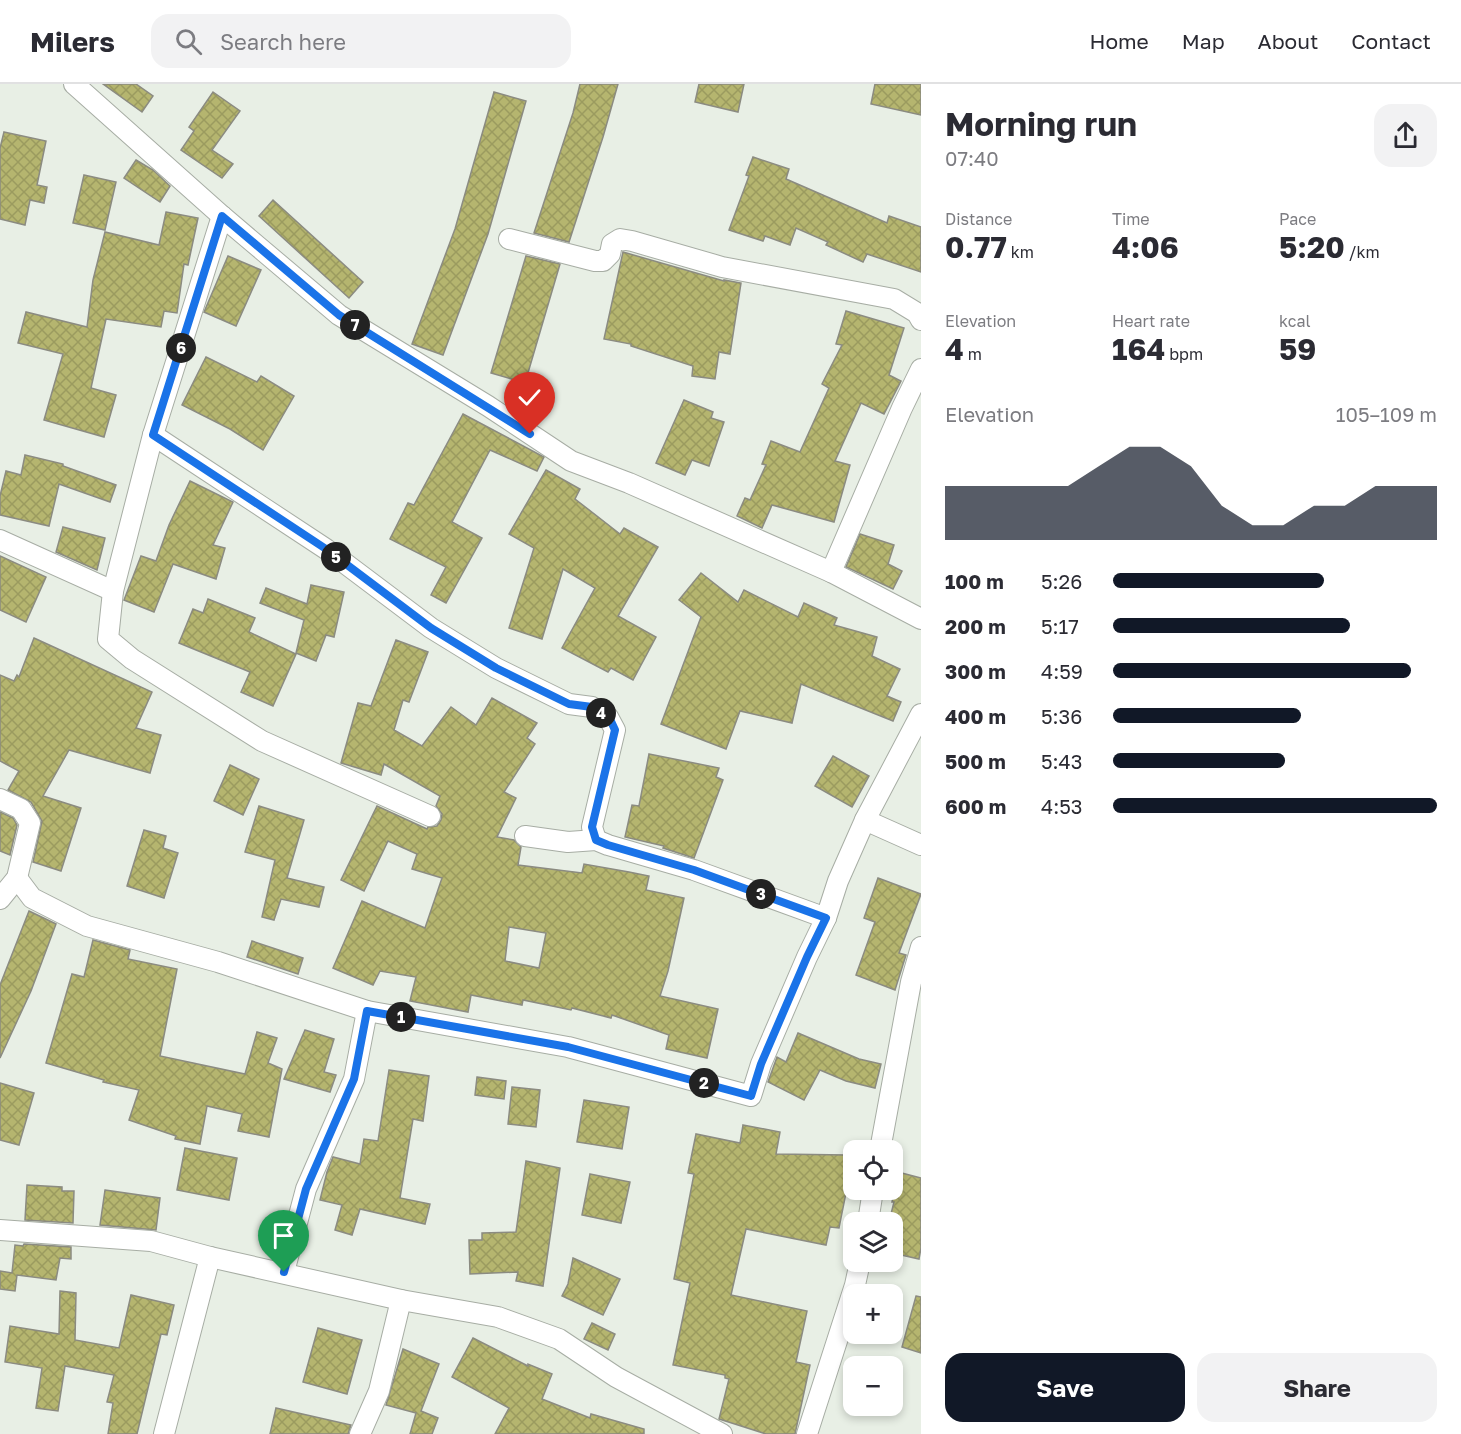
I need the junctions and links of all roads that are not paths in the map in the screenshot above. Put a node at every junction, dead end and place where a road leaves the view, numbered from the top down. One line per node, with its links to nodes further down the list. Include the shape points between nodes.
1 (74, 84): 2 (street)
2 (222, 216): 6 (street); 8 (street, via 339,315 571,461)
3 (509, 239): 4 (street, via 595,261 603,261 612,244 620,239 632,241 722,267 894,299 917,313)
4 (921, 320)
5 (921, 369): 8 (street)
6 (153, 435): 9 (street); 16 (street, via 326,549 431,628 496,668 569,704 592,707 609,717 615,730 592,827)
7 (0, 540): 9 (street)
8 (831, 572): 10 (street)
9 (112, 591): 13 (street, via 108,639 132,659 262,741)
10 (921, 619)
11 (921, 714): 14 (street)
12 (0, 799): 18 (street, via 21,809 30,823)
13 (430, 816)
14 (865, 820): 17 (street); 20 (street)
15 (525, 836): 16 (street, via 568,842)
16 (596, 840): 20 (street, via 694,870)
17 (921, 844)
18 (17, 878): 19 (street); 22 (street, via 32,898 87,926 218,962)
19 (0, 899)
20 (826, 918): 22 (street, via 761,1064 751,1096 568,1047)
21 (921, 947): 23 (street, via 911,981)
22 (367, 1011): 26 (street, via 354,1079 306,1189)
23 (882, 1140)
24 (0, 1230): 25 (street, via 151,1241)
25 (210, 1257): 26 (street); 29 (street)
26 (284, 1272): 28 (street)
27 (858, 1272): 32 (street)
28 (401, 1300): 30 (street, via 379,1391); 31 (street, via 498,1317 559,1339 616,1377)
29 (164, 1434)
30 (360, 1434)
31 (722, 1434)
32 (807, 1434)

